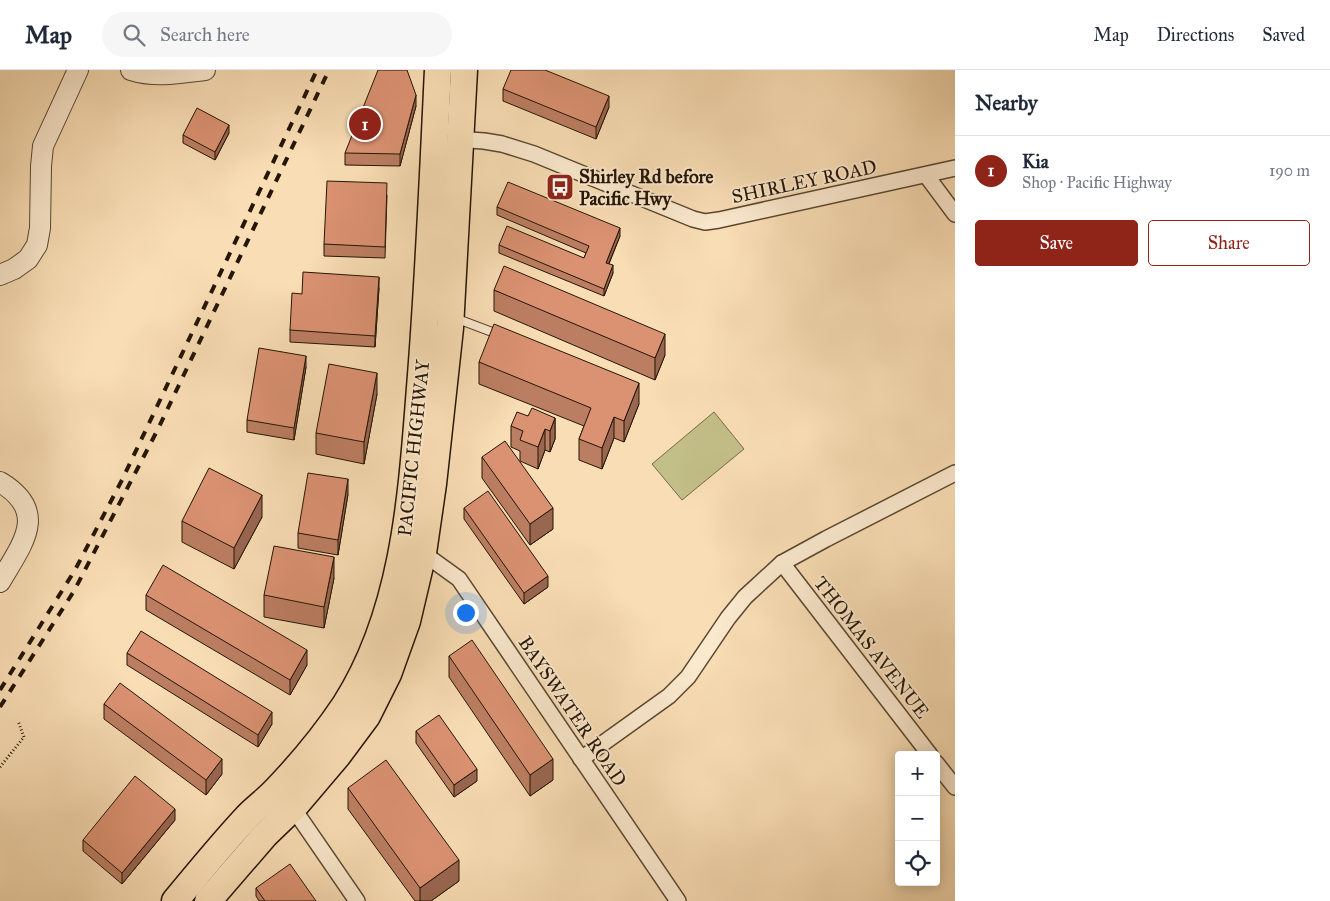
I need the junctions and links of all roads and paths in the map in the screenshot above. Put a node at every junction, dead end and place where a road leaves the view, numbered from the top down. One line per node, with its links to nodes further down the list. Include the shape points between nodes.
1 (78, 70): 10 (street, via 43,146 37,245 28,259)
2 (131, 70): 3 (street, via 155,74)
3 (206, 70)
4 (438, 70): 6 (highway, PACIFIC HIGHWAY)
5 (464, 70): 6 (highway, PACIFIC HIGHWAY)
6 (447, 138): 8 (street, SHIRLEY ROAD, via 502,144 534,154 693,220 706,222); 11 (highway, PACIFIC HIGHWAY); 25 (highway, PACIFIC HIGHWAY, via 428,287 413,480 403,545 387,611 367,664 320,740 248,816)
7 (955, 168): 8 (street, SHIRLEY ROAD)
8 (926, 175): 9 (street)
9 (955, 214)
10 (0, 276)
11 (450, 317): 12 (lane); 15 (highway, PACIFIC HIGHWAY)
12 (511, 340)
13 (955, 473): 16 (street)
14 (0, 482): 17 (street, via 14,491 28,511 29,527)
15 (423, 553): 20 (street, BAYSWATER ROAD, via 458,579); 24 (highway, PACIFIC HIGHWAY, via 407,621 384,682 366,716 338,755)
16 (782, 564): 19 (street, THOMAS AVENUE); 20 (street, via 745,597 688,677 675,690 652,710)
17 (0, 582)
18 (18, 721): 21 (path, via 24,737)
19 (927, 751)
20 (581, 759): 28 (street, BAYSWATER ROAD)
21 (0, 767)
22 (940, 767): 23 (street)
23 (955, 787)
24 (292, 808): 26 (highway, PACIFIC HIGHWAY); 27 (street)
25 (175, 901)
26 (208, 901)
27 (357, 901)
28 (678, 901)

